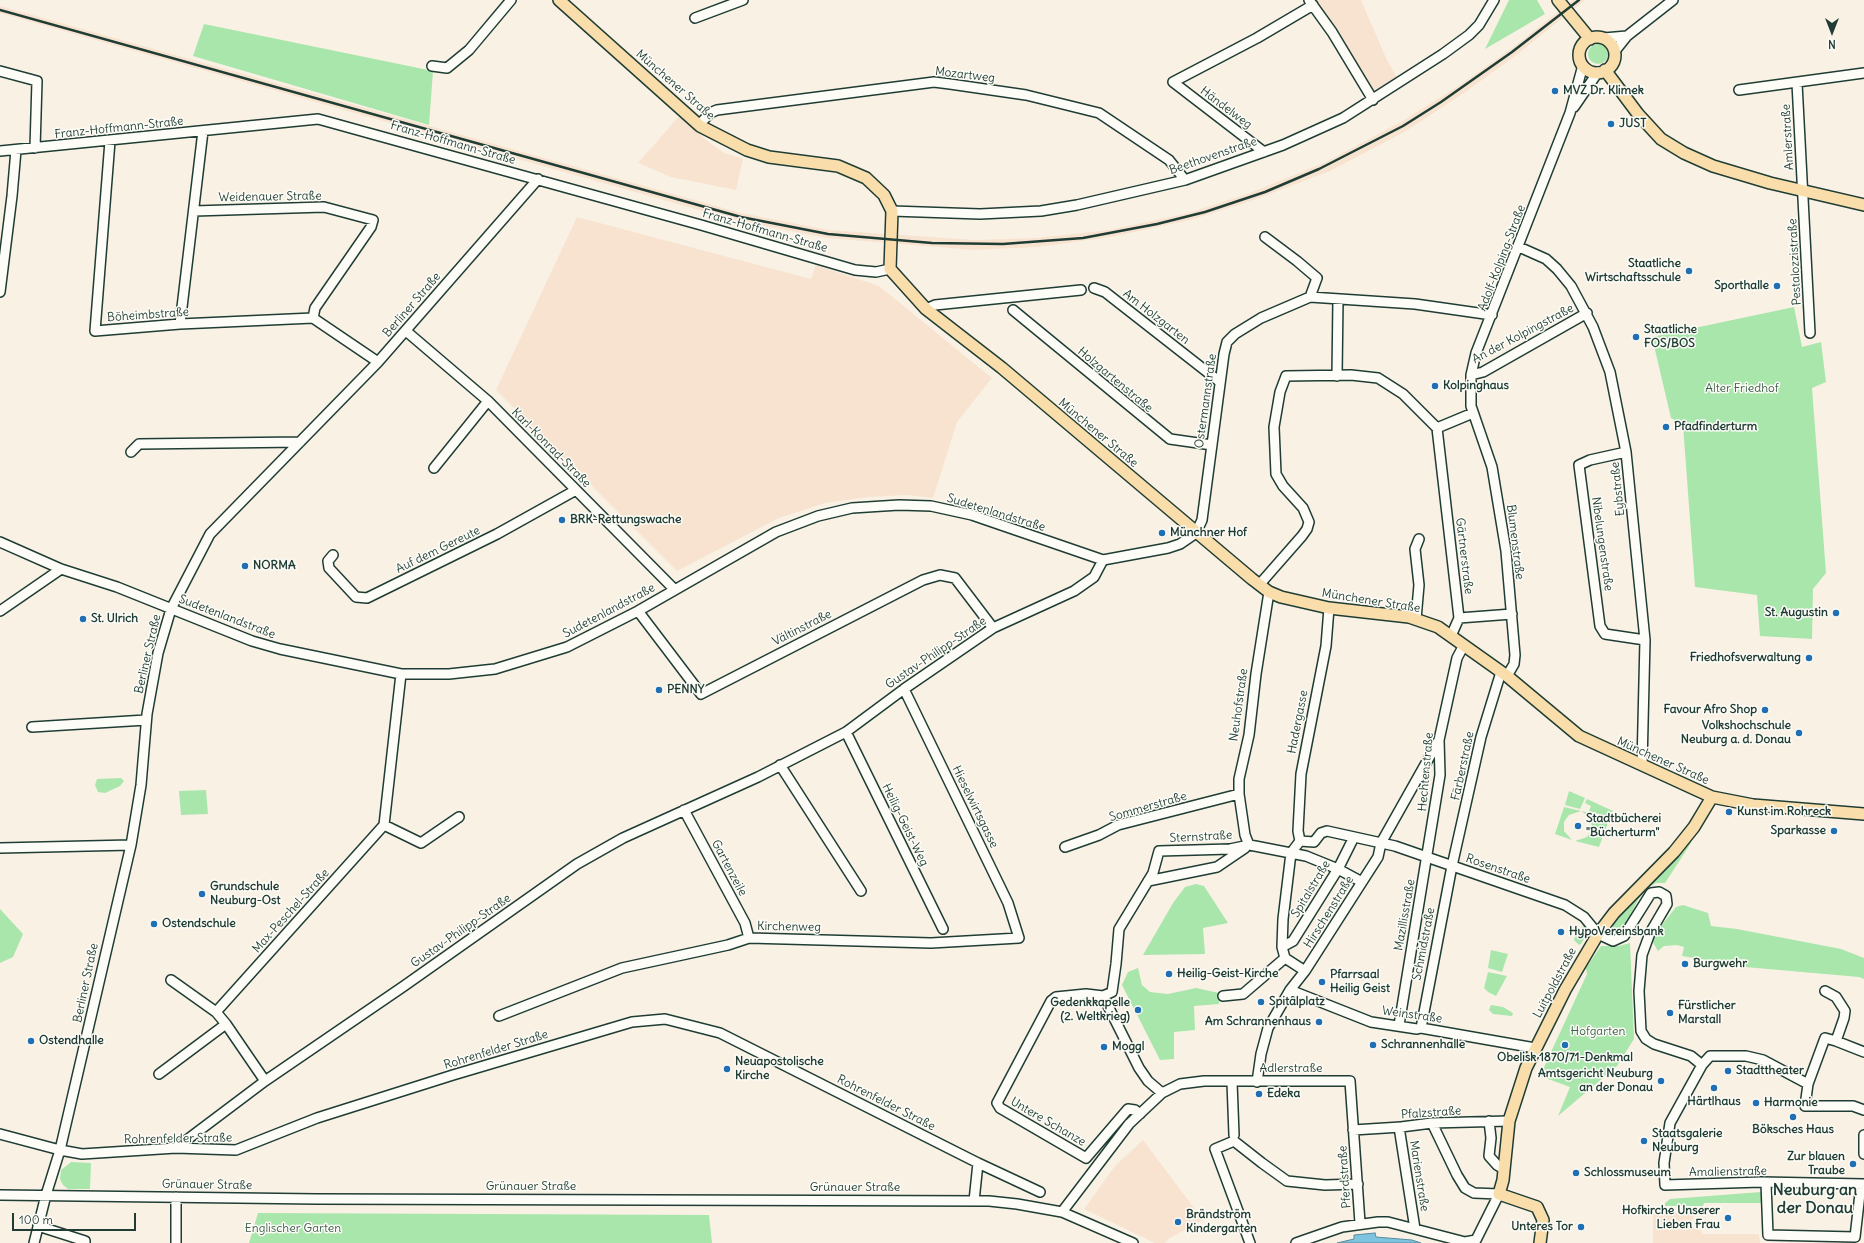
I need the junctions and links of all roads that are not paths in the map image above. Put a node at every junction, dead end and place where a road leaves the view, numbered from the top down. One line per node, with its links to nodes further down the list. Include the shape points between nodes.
1 (511, 0): 14 (street, via 469,50 447,68)
2 (559, 0): 22 (main road, Münchener Straße)
3 (743, 0): 8 (street)
4 (1494, 0): 20 (street, Beethovenstraße, via 1479,25 1469,35)
5 (1558, 0): 11 (main road)
6 (1673, 0): 9 (street)
7 (1311, 2): 20 (street); 28 (street, Händelweg, via 1257,38 1173,82)
8 (695, 18)
9 (1627, 36): 10 (street); 12 (street)
10 (1604, 38): 11 (main road); 12 (main road)
11 (1587, 41): 13 (main road, via 1580,54)
12 (1615, 50): 16 (main road, via 1614,60)
13 (1583, 65): 16 (main road, via 1590,70); 21 (street, Adolf-Kolping-Straße)
14 (432, 66)
15 (0, 71): 25 (street, via 37,81)
16 (1602, 71): 21 (street, Adolf-Kolping-Straße); 31 (main road, via 1661,139 1684,154 1713,166)
17 (1864, 73): 18 (street)
18 (1797, 83): 19 (street); 31 (street, Amlerstraße)
19 (1740, 90)
20 (1373, 100): 28 (street, Beethovenstraße, via 1343,118)
21 (1570, 113): 36 (street, Adolf-Kolping-Straße)
22 (699, 125): 30 (street, Mozartweg, via 710,113 717,110 934,82 1026,95 1099,113 1169,160); 33 (main road, Münchener Straße, via 720,137 768,157 838,166 850,170 866,178 884,195)
23 (203, 131): 24 (street, Franz-Hoffmann-Straße); 29 (street, Franz-Hoffmann-Straße, via 318,119); 34 (street)
24 (110, 141): 25 (street, Franz-Hoffmann-Straße); 48 (street, Böheimbstraße, via 96,331)
25 (35, 148): 26 (street, Franz-Hoffmann-Straße)
26 (16, 150): 27 (street, Franz-Hoffmann-Straße); 40 (street)
27 (0, 151)
28 (1264, 152): 30 (street, Beethovenstraße)
29 (538, 179): 37 (street, Franz-Hoffmann-Straße, via 855,270 876,272); 49 (street, Berliner Straße)
30 (1185, 180): 33 (street, Beethovenstraße, via 1041,211 980,214)
31 (1803, 190): 32 (main road); 50 (street, Pestalozzistraße)
32 (1864, 205)
33 (892, 210): 37 (main road)
34 (194, 211): 47 (street, Weidenauer Straße, via 324,206 373,220 371,227 315,308); 48 (street)
35 (1265, 237): 41 (street, via 1317,278)
36 (1519, 247): 45 (street, Eybstraße, via 1546,259 1557,269); 46 (street, Adolf-Kolping-Straße)
37 (890, 268): 43 (main road, Münchener Straße)
38 (1094, 288): 54 (street, Am Holzgarten, via 1105,292)
39 (1081, 290): 43 (street, via 935,305)
40 (0, 292)
41 (1310, 297): 42 (street, Ostermannstraße); 54 (street, Ostermannstraße, via 1261,318 1231,338 1224,354)
42 (1338, 299): 46 (street, Ostermannstraße, via 1415,304); 53 (street)
43 (926, 309): 64 (main road, Münchener Straße, via 1002,368)
44 (1013, 310): 59 (street, Holzgartenstraße, via 1170,439)
45 (1586, 313): 52 (street, An der Kolpingstraße, via 1483,372); 61 (street, Eybstraße, via 1610,372)
46 (1492, 316): 52 (street, Adolf-Kolping-Straße, via 1475,356)
47 (314, 318): 48 (street, Böheimbstraße); 51 (street)
48 (180, 324)
49 (406, 331): 51 (street, Berliner Straße); 55 (street, Karl-Konrad-Straße)
50 (1810, 334)
51 (378, 362): 58 (street, Berliner Straße)
52 (1471, 375): 56 (street, Adolf-Kolping-Straße)
53 (1337, 376): 57 (street, via 1378,378 1403,394); 70 (street, via 1286,376 1282,385 1274,427 1276,474 1303,508 1309,522 1302,536)
54 (1220, 382): 59 (street, Ostermannstraße)
55 (488, 401): 62 (street); 63 (street, Karl-Konrad-Straße)
56 (1472, 413): 57 (street); 77 (street, Blumenstraße, via 1492,467 1506,551)
57 (1437, 428): 78 (street, Gärtnerstraße)
58 (300, 442): 60 (street, via 139,444); 74 (street, Berliner Straße, via 210,534)
59 (1212, 445): 64 (street, Ostermannstraße, via 1202,520)
60 (131, 452)
61 (1626, 452): 82 (street, Eybstraße); 82 (street, Nibelungenstraße, via 1579,465 1600,626 1605,634)
62 (434, 468)
63 (576, 490): 67 (street, Auf dem Gereute, via 497,534 367,598 356,597 329,568 328,561); 71 (street, Karl-Konrad-Straße)
64 (1196, 533): 68 (street, Sudetenlandstraße, via 1180,544 1168,548); 70 (main road, Münchener Straße)
65 (1419, 539): 79 (street, via 1415,549 1419,585)
66 (0, 542): 69 (street, Sudetenlandstraße)
67 (333, 555)
68 (1103, 560): 71 (street, Sudetenlandstraße, via 972,516 931,506 852,508 823,515 776,532); 80 (street, Gustav-Philipp-Straße, via 1094,577 1074,590)
69 (61, 569): 74 (street, Sudetenlandstraße, via 117,587); 75 (street)
70 (1259, 585): 72 (main road, Münchener Straße)
71 (674, 589): 76 (street, Sudetenlandstraße)
72 (1269, 592): 73 (main road, Münchener Straße); 93 (street, Neuhofstraße, via 1256,674 1250,735 1239,779)
73 (1329, 608): 79 (main road, Münchener Straße); 100 (street, Hadergasse, via 1326,646 1301,774 1298,831)
74 (171, 609): 84 (street, Sudetenlandstraße, via 267,646); 87 (street, Berliner Straße, via 158,653)
75 (0, 610)
76 (638, 611): 80 (street, Vältinstraße, via 701,694 923,580 940,575 955,578); 84 (street, Sudetenlandstraße, via 567,647 495,669 449,674)
77 (1512, 614): 78 (street); 85 (street, Blumenstraße, via 1514,664)
78 (1459, 618): 81 (street, Gärtnerstraße)
79 (1416, 620): 81 (main road, Münchener Straße, via 1438,627)
80 (992, 628): 86 (street, Gustav-Philipp-Straße)
81 (1452, 636): 83 (main road, Münchener Straße)
82 (1645, 640): 92 (street, Eybstraße)
83 (1464, 645): 85 (main road, Münchener Straße); 90 (street, Hechtenstraße, via 1457,658)
84 (401, 674): 98 (street)
85 (1504, 674): 92 (main road, Münchener Straße, via 1579,736); 108 (street, Färberstraße, via 1481,737)
86 (904, 689): 89 (street, Gustav-Philipp-Straße); 116 (street, Hieselwirtsgasse, via 1008,903)
87 (146, 720): 88 (street); 102 (street, Berliner Straße, via 141,785)
88 (32, 727)
89 (846, 732): 91 (street, Gustav-Philipp-Straße); 113 (street, Heilig-Geist-Weg)
90 (1439, 740): 101 (street, Hirschenstraße); 107 (street, Hechtenstraße, via 1440,775)
91 (780, 765): 95 (street, Gustav-Philipp-Straße); 112 (street)
92 (1642, 765): 94 (main road, Münchener Straße)
93 (1239, 794): 103 (street, Neuhofstraße, via 1245,835); 104 (street, Sommerstraße, via 1118,825)
94 (1712, 797): 96 (main road, Münchener Straße, via 1753,805); 114 (main road, Luitpoldstraße, via 1694,827 1674,852 1614,913)
95 (684, 810): 115 (street, Gartenzeile, via 745,923); 135 (street, Gustav-Philipp-Straße, via 623,838 577,864)
96 (1864, 814)
97 (459, 817): 98 (street, via 421,843)
98 (384, 825): 125 (street, Max-Peschel-Straße)
99 (1354, 836): 100 (street, Rosenstraße, via 1327,831 1321,833 1314,842); 101 (street, Rosenstraße); 109 (street, Spitalstraße)
100 (1300, 841): 106 (street)
101 (1381, 843): 107 (street, Rosenstraße); 111 (street, Hirschenstraße, via 1378,857)
102 (131, 845): 105 (street); 152 (street, Berliner Straße)
103 (1250, 845): 106 (street); 110 (street, via 1217,867); 110 (street, Sternstraße, via 1230,849 1159,852 1154,873)
104 (1065, 847)
105 (0, 848)
106 (1291, 853): 109 (street); 117 (street)
107 (1427, 856): 108 (street, Rosenstraße); 128 (street, Mazillisstraße)
108 (1452, 866): 114 (street, Rosenstraße, via 1565,905 1584,917); 129 (street, Schmidstraße)
109 (1338, 869): 111 (street); 117 (street, Spitalstraße, via 1293,942)
110 (1148, 881): 123 (street, via 1119,929 1112,992)
111 (1362, 882): 119 (street, Hirschenstraße)
112 (861, 891)
113 (942, 929)
114 (1598, 934): 131 (main road, Luitpoldstraße); 133 (street, via 1613,941 1618,940 1624,936 1651,893 1663,893 1667,898 1666,907 1650,933 1642,955 1639,991 1641,1031 1646,1039 1654,1044 1691,1056)
115 (749, 938): 116 (street, Kirchenweg, via 930,943); 126 (street, Kirchenweg, via 622,968)
116 (1019, 938)
117 (1282, 947): 118 (street)
118 (1284, 958): 119 (street); 124 (street, via 1243,994)
119 (1305, 971): 121 (street, Hirschenstraße)
120 (171, 980): 125 (street)
121 (1290, 990): 128 (street, Weinstraße, via 1371,1022); 138 (street, via 1268,1028 1260,1054)
122 (1825, 991): 130 (street, via 1836,997 1845,1011)
123 (1103, 996): 140 (street, via 1139,1068 1148,1081); 142 (street, Untere Schanze, via 1071,995 1056,997 1051,1001 997,1103 1000,1108 1086,1158 1128,1109)
124 (1223, 996)
125 (216, 1012): 127 (street)
126 (499, 1016)
127 (226, 1024): 134 (street); 135 (street)
128 (1399, 1026): 129 (street, Weinstraße)
129 (1421, 1028): 131 (street, Weinstraße)
130 (1836, 1041): 132 (street); 139 (street, via 1826,1038)
131 (1535, 1048): 144 (main road, Luitpoldstraße)
132 (1864, 1052)
133 (1702, 1065): 139 (street, via 1710,1056 1746,1056 1763,1060); 156 (street, Amalienstraße, via 1670,1124 1664,1163 1665,1185)
134 (159, 1074)
135 (265, 1081): 151 (street, Gustav-Philipp-Straße)
136 (1350, 1081): 138 (street, Adlerstraße); 147 (street, Pferdstraße)
137 (1232, 1082): 138 (street, Adlerstraße); 140 (street, Adlerstraße, via 1204,1081 1180,1084); 150 (street)
138 (1257, 1082)
139 (1808, 1084): 141 (street, via 1805,1106 1853,1106)
140 (1162, 1093): 142 (street, Adlerstraße)
141 (1864, 1110)
142 (1140, 1114): 165 (street, Adlerstraße, via 1129,1124)
143 (1489, 1121): 144 (street, Pfalzstraße); 145 (street, Pfalzstraße); 155 (street, via 1489,1156)
144 (1509, 1121): 155 (main road, Luitpoldstraße)
145 (1432, 1123): 146 (street, Pfalzstraße); 160 (street, via 1466,1188 1474,1193)
146 (1399, 1127): 147 (street, Pfalzstraße); 168 (street, Marienstraße)
147 (1354, 1130): 157 (street, Pferdstraße)
148 (0, 1134): 152 (street, Rohrenfelder Straße)
149 (1864, 1135): 153 (street)
150 (1234, 1138): 157 (street, via 1262,1163 1288,1181 1325,1185); 173 (street, via 1215,1149)
151 (176, 1148): 152 (street, Rohrenfelder Straße, via 82,1154); 154 (street, Rohrenfelder Straße, via 236,1150 317,1118 453,1075 632,1022 665,1019 720,1033)
152 (60, 1150): 162 (street, Berliner Straße)
153 (1864, 1154)
154 (978, 1163): 159 (street, Rohrenfelder Straße); 164 (street)
155 (1504, 1169): 160 (main road, Luitpoldstraße)
156 (1766, 1183): 158 (street, Amalienstraße); 158 (street, via 1768,1235 1855,1237)
157 (1358, 1184): 166 (street, Pferdstraße)
158 (1863, 1185)
159 (1040, 1192)
160 (1499, 1194): 168 (street, via 1478,1236 1472,1241 1465,1242); 175 (main road, via 1537,1207 1542,1214)
161 (0, 1195): 162 (street, Grünauer Straße)
162 (46, 1195): 163 (street, Grünauer Straße); 167 (street, Berliner Straße)
163 (176, 1197): 164 (street, Grünauer Straße); 171 (street)
164 (974, 1201): 165 (street, Grünauer Straße, via 1017,1204)
165 (1062, 1212): 172 (street, Grünauer Straße)
166 (1360, 1223): 168 (street, via 1388,1222); 174 (street)
167 (38, 1226): 169 (street, Berliner Straße); 170 (street)
168 (1415, 1229)
169 (34, 1243)
170 (85, 1243)
171 (176, 1243)
172 (1133, 1243)
173 (1250, 1243)
174 (1296, 1243)
175 (1540, 1243)

